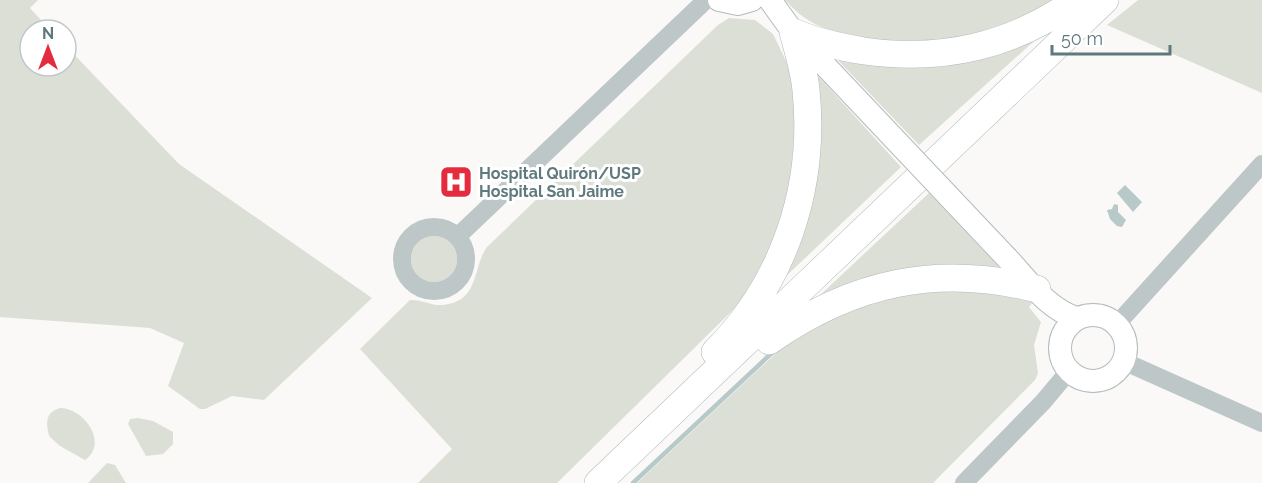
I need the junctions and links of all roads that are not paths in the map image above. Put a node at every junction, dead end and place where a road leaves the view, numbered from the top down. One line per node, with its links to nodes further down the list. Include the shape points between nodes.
1 (706, 0): 9 (street)
2 (719, 0): 5 (main road)
3 (1077, 0): 7 (highway, via 1019,34 958,53 899,56 844,48)
4 (1105, 0): 17 (highway)
5 (749, 1): 6 (main road)
6 (772, 5): 7 (main road)
7 (794, 32): 10 (main road, bridge); 16 (highway, via 806,87 808,140 799,204 786,249 764,290 734,332)
8 (1262, 164): 11 (street)
9 (457, 237)
10 (1044, 296): 12 (main road); 18 (highway, via 1007,281 941,278 901,282 828,305 767,343)
11 (1117, 324): 12 (main road, via 1098,315); 13 (main road, via 1125,341)
12 (1070, 325): 14 (main road, via 1060,353)
13 (1123, 361): 14 (main road, via 1110,376 1100,380 1078,377); 15 (street)
14 (1069, 371): 19 (street)
15 (1262, 423)
16 (583, 483)
17 (598, 483)
18 (613, 483)
19 (963, 483)

